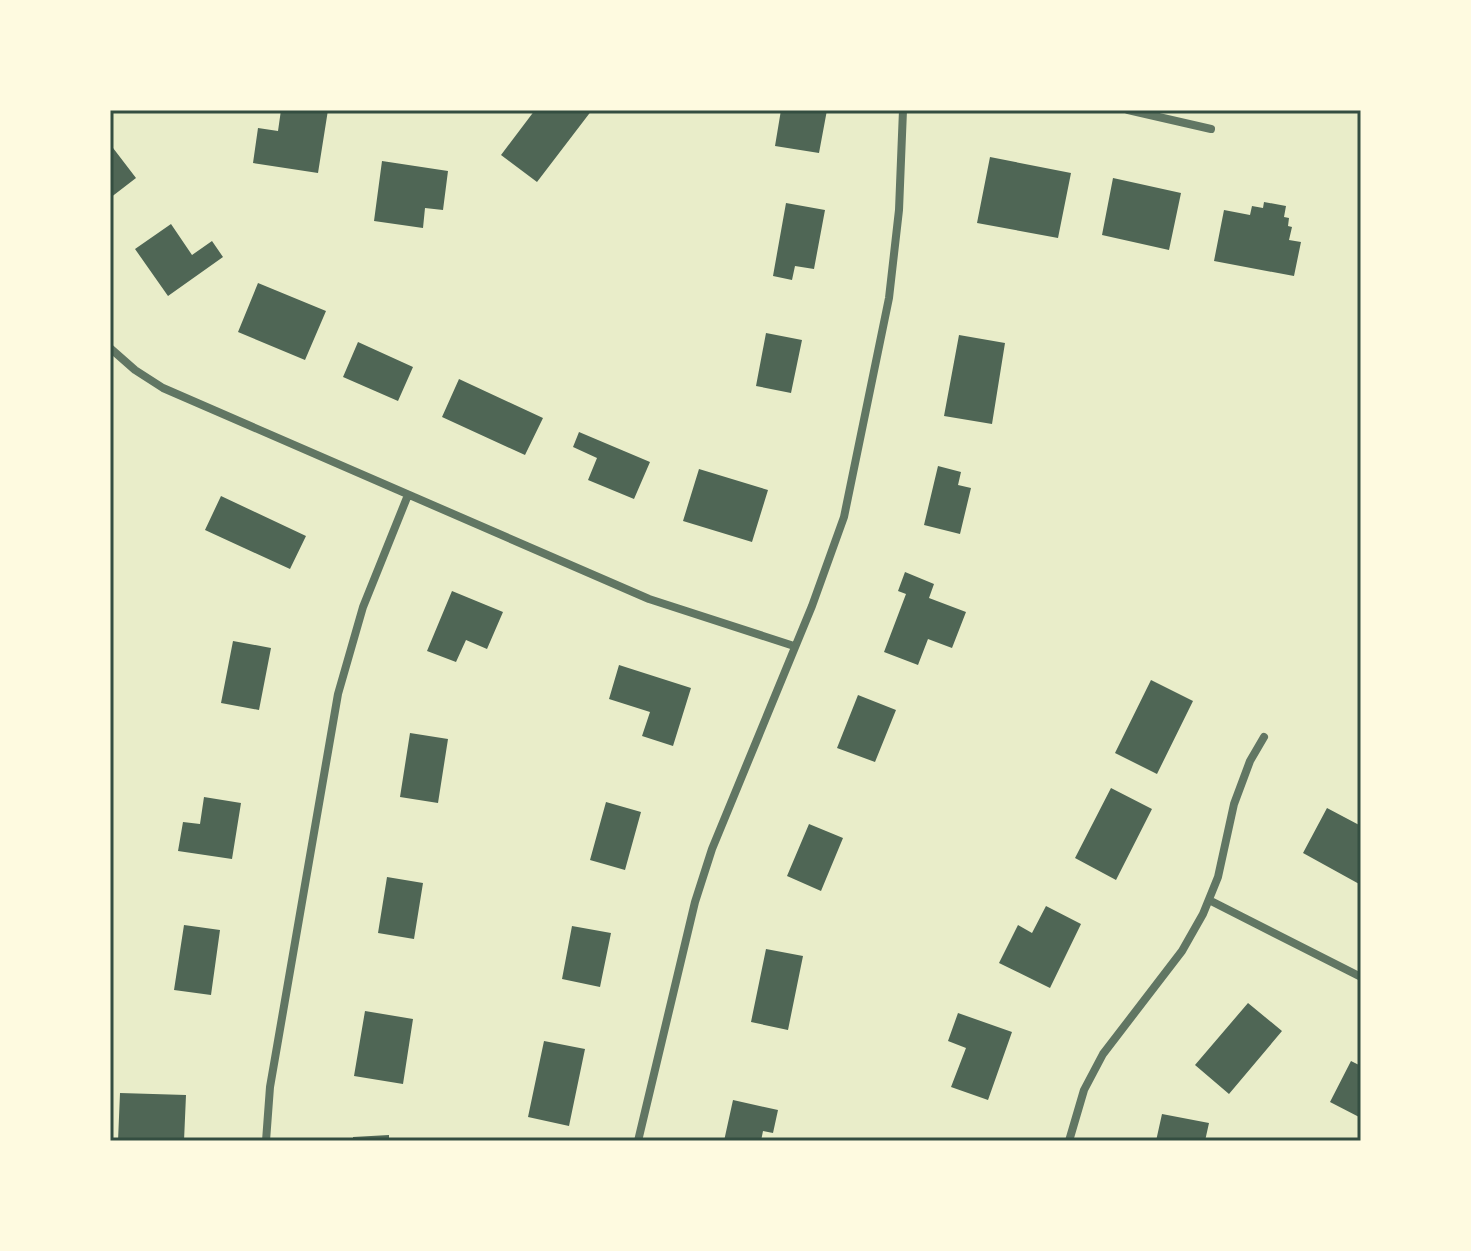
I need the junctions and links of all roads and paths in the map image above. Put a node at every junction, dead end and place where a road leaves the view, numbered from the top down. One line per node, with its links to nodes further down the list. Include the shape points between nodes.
1 (903, 110): 6 (street, via 899,210 879,358 844,517)
2 (1128, 110): 3 (street)
3 (1211, 129)
4 (110, 348): 5 (street, via 163,388)
5 (408, 495): 6 (street, via 649,599); 10 (street, via 363,607 338,694 270,1087)
6 (794, 646): 11 (street, via 695,902)
7 (1264, 737): 8 (street, via 1234,804)
8 (1209, 900): 9 (street); 12 (street, via 1182,951 1103,1054 1084,1090)
9 (1361, 977)
10 (266, 1141)
11 (638, 1141)
12 (1069, 1141)

